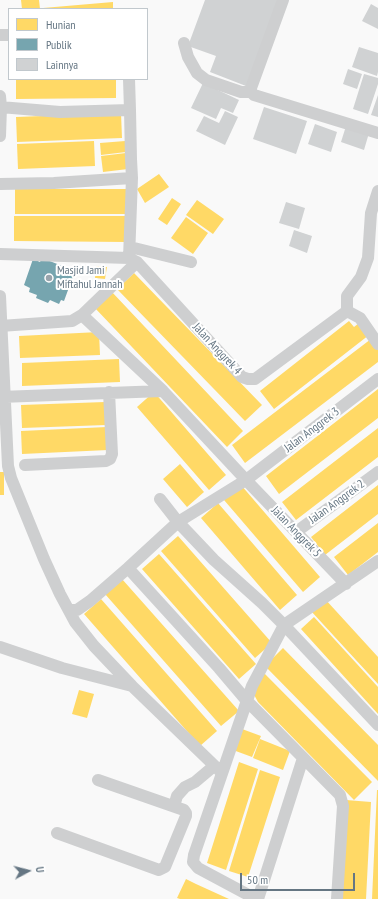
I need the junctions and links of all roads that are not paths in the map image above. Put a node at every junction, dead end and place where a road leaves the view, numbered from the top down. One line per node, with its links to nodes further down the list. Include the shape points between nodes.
1 (283, 0): 4 (street)
2 (184, 43): 4 (street, via 188,57 197,72 206,80 241,92)
3 (129, 80): 6 (street)
4 (251, 92): 7 (street)
5 (0, 103): 6 (street, via 60,112); 8 (street)
6 (130, 110): 9 (street)
7 (378, 133)
8 (0, 136)
9 (132, 178): 10 (street); 14 (street)
10 (0, 184)
11 (378, 191): 12 (street)
12 (375, 214): 15 (street)
13 (0, 254): 14 (street)
14 (132, 256): 16 (street); 18 (street, Jalan Anggrek 4, via 242,377 248,379 255,379); 19 (street)
15 (373, 260): 18 (street, via 347,296)
16 (191, 262)
17 (0, 296): 20 (street)
18 (347, 311): 21 (street, via 360,318)
19 (82, 315): 20 (street, via 72,321); 23 (street, Jalan Anggrek 5)
20 (1, 326): 25 (street)
21 (378, 344)
22 (378, 379): 29 (street, Jalan Anggrek 3)
23 (163, 391): 24 (street); 29 (street, Jalan Anggrek 5)
24 (109, 392): 25 (street); 27 (street, via 112,454 110,459 106,462)
25 (2, 397): 26 (street)
26 (4, 466): 36 (street)
27 (26, 466)
28 (378, 472): 32 (street, Jalan Anggrek 2)
29 (246, 480): 31 (street, Jalan Anggrek 3); 32 (street, Jalan Anggrek 5)
30 (160, 500): 31 (street)
31 (178, 522): 34 (street, Jalan Anggrek 3); 37 (street)
32 (296, 532): 35 (street, Jalan Anggrek 5)
33 (378, 561): 35 (street)
34 (128, 568): 36 (street, Jalan Anggrek 3, via 78,610); 40 (street)
35 (346, 584): 37 (street)
36 (69, 610): 39 (street, via 94,646)
37 (284, 626): 40 (street, via 252,686); 41 (street)
38 (0, 647): 39 (street, via 62,668)
39 (132, 686): 43 (street)
40 (247, 701): 42 (street); 43 (street)
41 (378, 725)
42 (303, 758): 47 (street); 48 (street, via 340,795 343,806)
43 (218, 769): 45 (street, via 185,787 177,796); 47 (street, via 194,862 198,868)
44 (98, 780): 45 (street)
45 (174, 806): 46 (street, via 186,813 165,867 160,870)
46 (57, 833)
47 (257, 899)
48 (337, 899)

